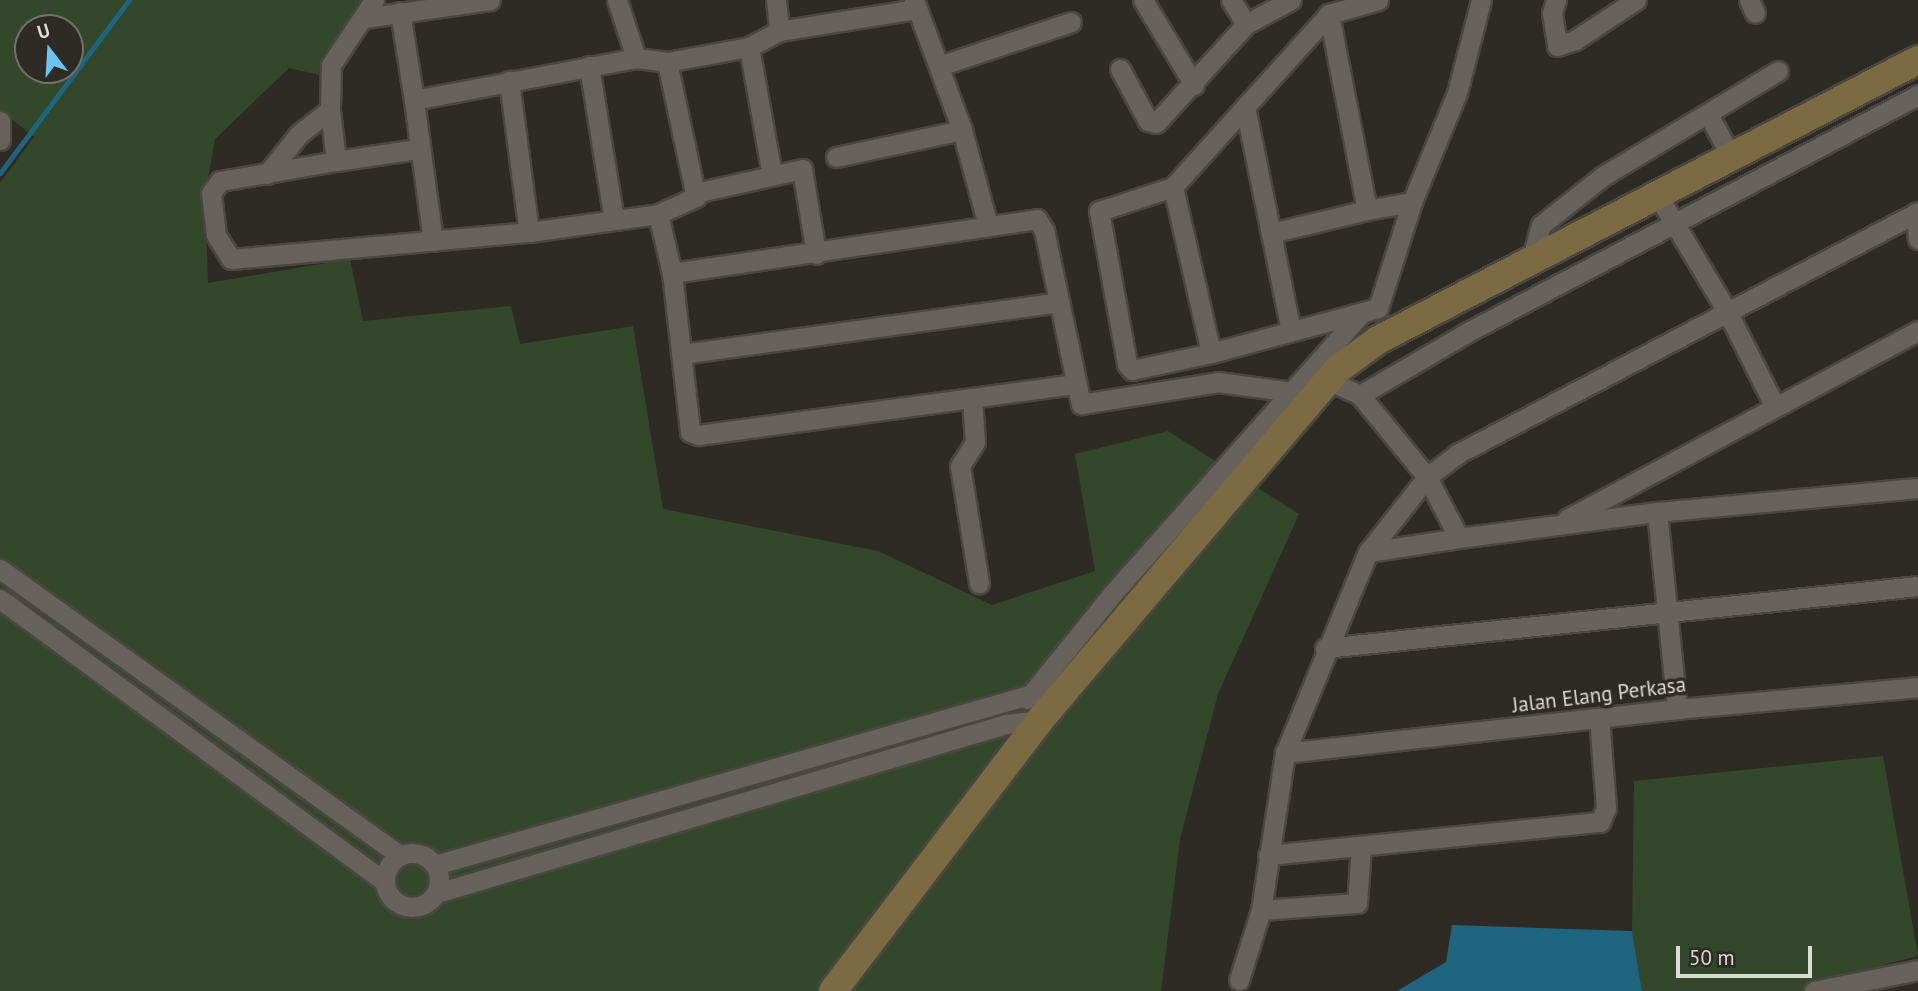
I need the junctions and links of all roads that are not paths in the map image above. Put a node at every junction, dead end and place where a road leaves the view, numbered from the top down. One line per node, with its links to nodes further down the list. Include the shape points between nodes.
1 (374, 0): 15 (street)
2 (490, 0): 13 (street)
3 (617, 0): 20 (street)
4 (776, 0): 18 (street)
5 (1143, 0): 28 (street)
6 (1231, 0): 17 (street)
7 (1291, 0): 17 (street)
8 (1378, 0): 14 (street)
9 (1480, 0): 46 (street, via 1457,93)
10 (1556, 0): 11 (street, via 1552,13 1557,46 1575,40)
11 (1636, 0)
12 (915, 4): 18 (street); 24 (street)
13 (400, 12): 15 (street); 30 (street)
14 (1329, 14): 31 (street); 47 (street)
15 (364, 18): 32 (street, via 331,65)
16 (1071, 22): 24 (street)
17 (1246, 24): 28 (street)
18 (779, 31): 19 (street)
19 (749, 47): 22 (street); 42 (street)
20 (636, 58): 22 (street); 23 (street)
21 (1918, 60): 39 (street)
22 (667, 62): 44 (street)
23 (589, 65): 27 (street); 50 (street)
24 (939, 66): 35 (street)
25 (1120, 69): 28 (street, via 1151,123 1160,120)
26 (1778, 71): 33 (street)
27 (509, 81): 30 (street); 53 (street)
28 (1194, 85)
29 (1918, 95): 51 (street)
30 (414, 100): 37 (street)
31 (1245, 107): 43 (street); 54 (street)
32 (330, 110): 40 (street); 41 (street, via 299,134)
33 (1708, 114): 39 (street); 58 (street, via 1603,176 1541,225 1535,247)
34 (0, 121): 36 (street)
35 (962, 130): 38 (street); 52 (street)
36 (0, 140)
37 (417, 149): 40 (street); 56 (street)
38 (836, 158)
39 (1732, 158): 45 (street)
40 (336, 161): 41 (street)
41 (267, 174): 56 (street, via 220,181 211,193 216,234 231,259)
42 (772, 175): 44 (street); 57 (street, via 802,169)
43 (1173, 187): 68 (street); 68 (street, via 1099,211 1127,364 1138,370)
44 (695, 193): 49 (street, via 693,201)
45 (1658, 196): 51 (street); 58 (street)
46 (1412, 202): 47 (street); 62 (street)
47 (1367, 210): 54 (street)
48 (1917, 213): 55 (street); 63 (street)
49 (658, 214): 50 (street); 59 (street)
50 (614, 220): 53 (street)
51 (1673, 223): 63 (street); 67 (street)
52 (988, 226): 57 (street); 60 (street, via 1040,221)
53 (529, 232): 56 (street)
54 (1271, 233): 65 (street)
55 (1918, 239)
56 (433, 241)
57 (816, 254): 59 (street)
58 (1539, 256): 61 (street)
59 (672, 273): 69 (street)
60 (1059, 302): 69 (street); 71 (street)
61 (1451, 303): 64 (street); 67 (street)
62 (1370, 311): 64 (street); 65 (street); 70 (street)
63 (1728, 313): 75 (street); 76 (street, via 1457,454)
64 (1408, 326): 70 (street)
65 (1292, 331): 68 (street)
66 (1918, 331): 75 (street)
67 (1466, 333): 72 (street)
68 (1211, 353)
69 (681, 354): 74 (street, via 687,421 690,432 698,436)
70 (1320, 376): 72 (street); 73 (street)
71 (1076, 384): 73 (street, via 1081,404 1218,382); 74 (street)
72 (1360, 395): 76 (street)
73 (1301, 398): 90 (street, via 1171,526); 90 (street, via 1064,690)
74 (972, 399): 83 (street, via 975,442 960,466)
75 (1774, 405): 79 (street)
76 (1427, 477): 80 (street); 81 (street)
77 (1918, 488): 78 (street)
78 (1657, 512): 79 (street); 86 (street)
79 (1557, 524): 80 (street)
80 (1459, 538): 81 (street)
81 (1368, 552): 87 (street)
82 (0, 569): 96 (street)
83 (979, 583)
84 (1918, 586): 86 (street)
85 (0, 599): 99 (street)
86 (1666, 614): 87 (street); 89 (street)
87 (1325, 648): 92 (street)
88 (1918, 687): 89 (street, Jalan Elang Perkasa)
89 (1676, 709): 91 (street, Jalan Elang Perkasa)
90 (1030, 711): 93 (street); 94 (street); 105 (street, via 1017,748)
91 (1599, 719): 92 (street, Jalan Elang Perkasa); 95 (street, via 1606,808 1600,822)
92 (1285, 753): 97 (street)
93 (758, 775): 94 (street); 98 (street)
94 (764, 795): 100 (street)
95 (1361, 846): 97 (street); 101 (street, via 1357,903)
96 (400, 855): 98 (street, via 420,854); 99 (street, via 387,868)
97 (1268, 855): 101 (street)
98 (435, 865): 100 (street)
99 (384, 881): 100 (street, via 389,895 404,907 423,906)
100 (437, 893)
101 (1261, 910): 103 (street)
102 (1918, 970): 104 (street)
103 (1239, 980)
104 (1882, 984): 106 (street)
105 (833, 991)
106 (1814, 991)

